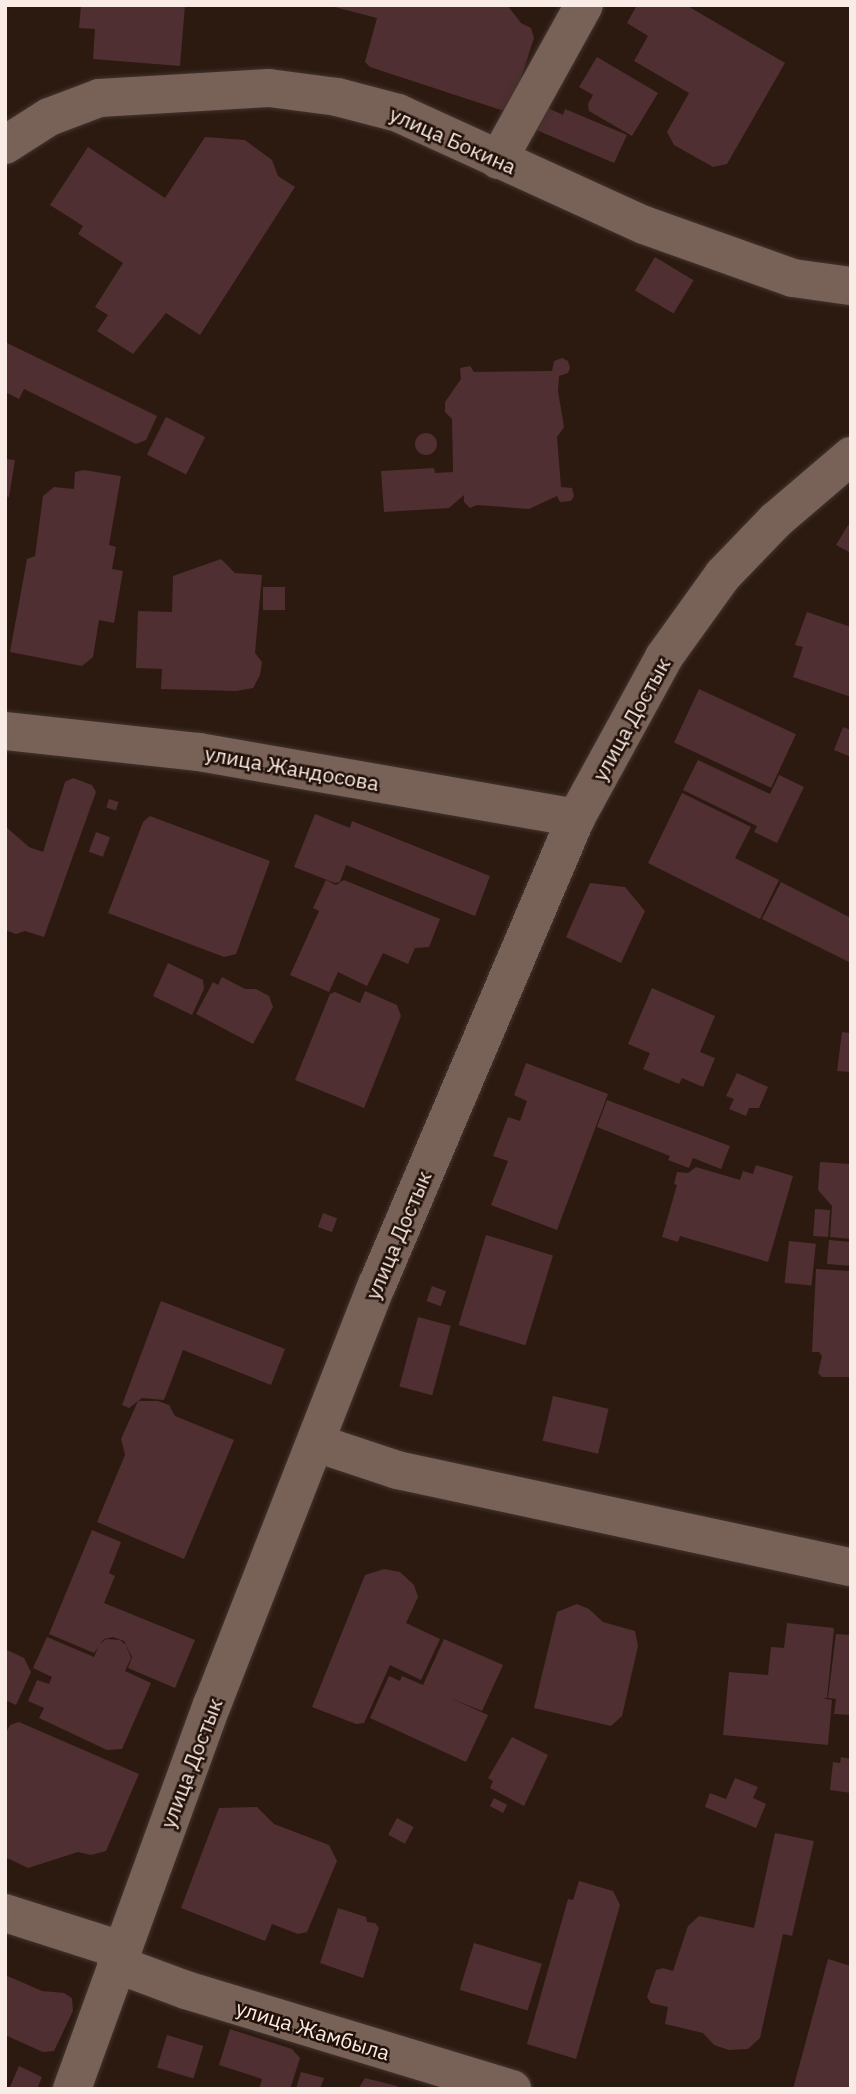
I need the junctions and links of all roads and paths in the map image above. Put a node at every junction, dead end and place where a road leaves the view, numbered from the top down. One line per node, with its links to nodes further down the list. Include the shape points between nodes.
1 (584, 5): 3 (street)
2 (5, 145): 3 (street, улица Бокина, via 50,117 99,98 269,88 337,97 398,113)
3 (498, 160): 4 (street, улица Бокина, via 644,225 793,278)
4 (851, 286)
5 (851, 456): 7 (street, улица Достык, via 776,520 723,575 664,657)
6 (5, 732): 7 (street, улица Жандосова, via 199,752)
7 (576, 818): 8 (street, улица Достык, via 376,1284)
8 (316, 1443): 9 (street, via 397,1470); 11 (street, улица Достык)
9 (851, 1567)
10 (5, 1913): 11 (street, улица Жамбыла)
11 (118, 1957): 12 (street, улица Достык); 13 (street, улица Жамбыла, via 213,1999)
12 (72, 2089)
13 (512, 2089)

